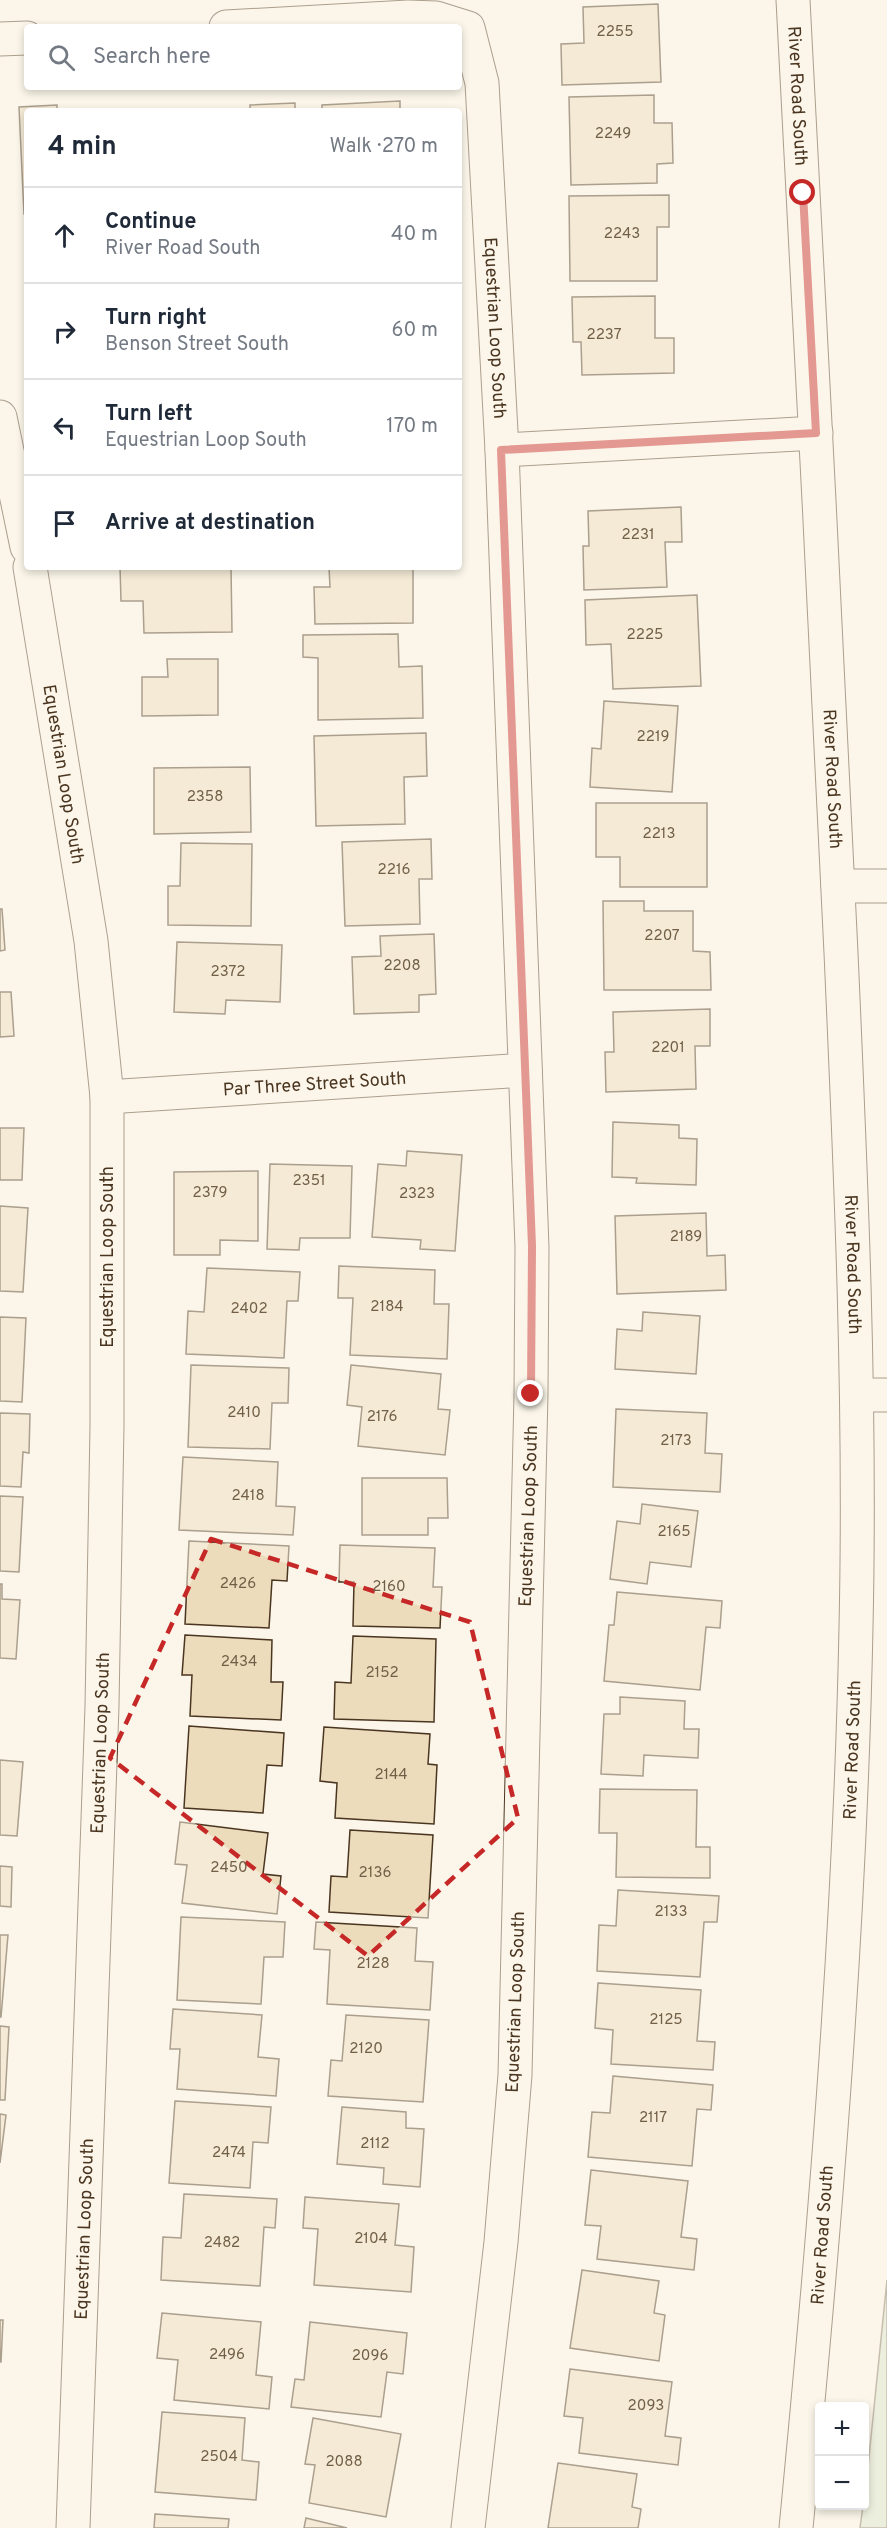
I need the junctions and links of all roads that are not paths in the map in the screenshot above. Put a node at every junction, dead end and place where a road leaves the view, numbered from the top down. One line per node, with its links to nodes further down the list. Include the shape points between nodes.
1 (793, 0): 8 (street, River Road South)
2 (281, 24): 3 (street, Equestrian Loop South, via 408,17 435,18)
3 (455, 24)
4 (462, 26): 9 (street, Equestrian Loop South, via 468,28 482,83)
5 (24, 38): 6 (street)
6 (0, 39)
7 (0, 417): 10 (street)
8 (816, 433): 9 (street); 12 (street, River Road South)
9 (501, 450): 14 (street, Equestrian Loop South)
10 (24, 533)
11 (30, 570): 15 (street, Equestrian Loop South, via 92,941)
12 (838, 886): 13 (street); 16 (street, River Road South, via 849,1110)
13 (887, 886)
14 (525, 1070): 15 (street, Par Three Street South); 18 (street, Equestrian Loop South, via 532,1246 531,1394 514,2075 501,2242)
15 (106, 1097): 17 (street, Equestrian Loop South, via 102,1706)
16 (872, 1395): 19 (street, River Road South, via 834,2078)
17 (73, 2528)
18 (468, 2528)
19 (796, 2528)

